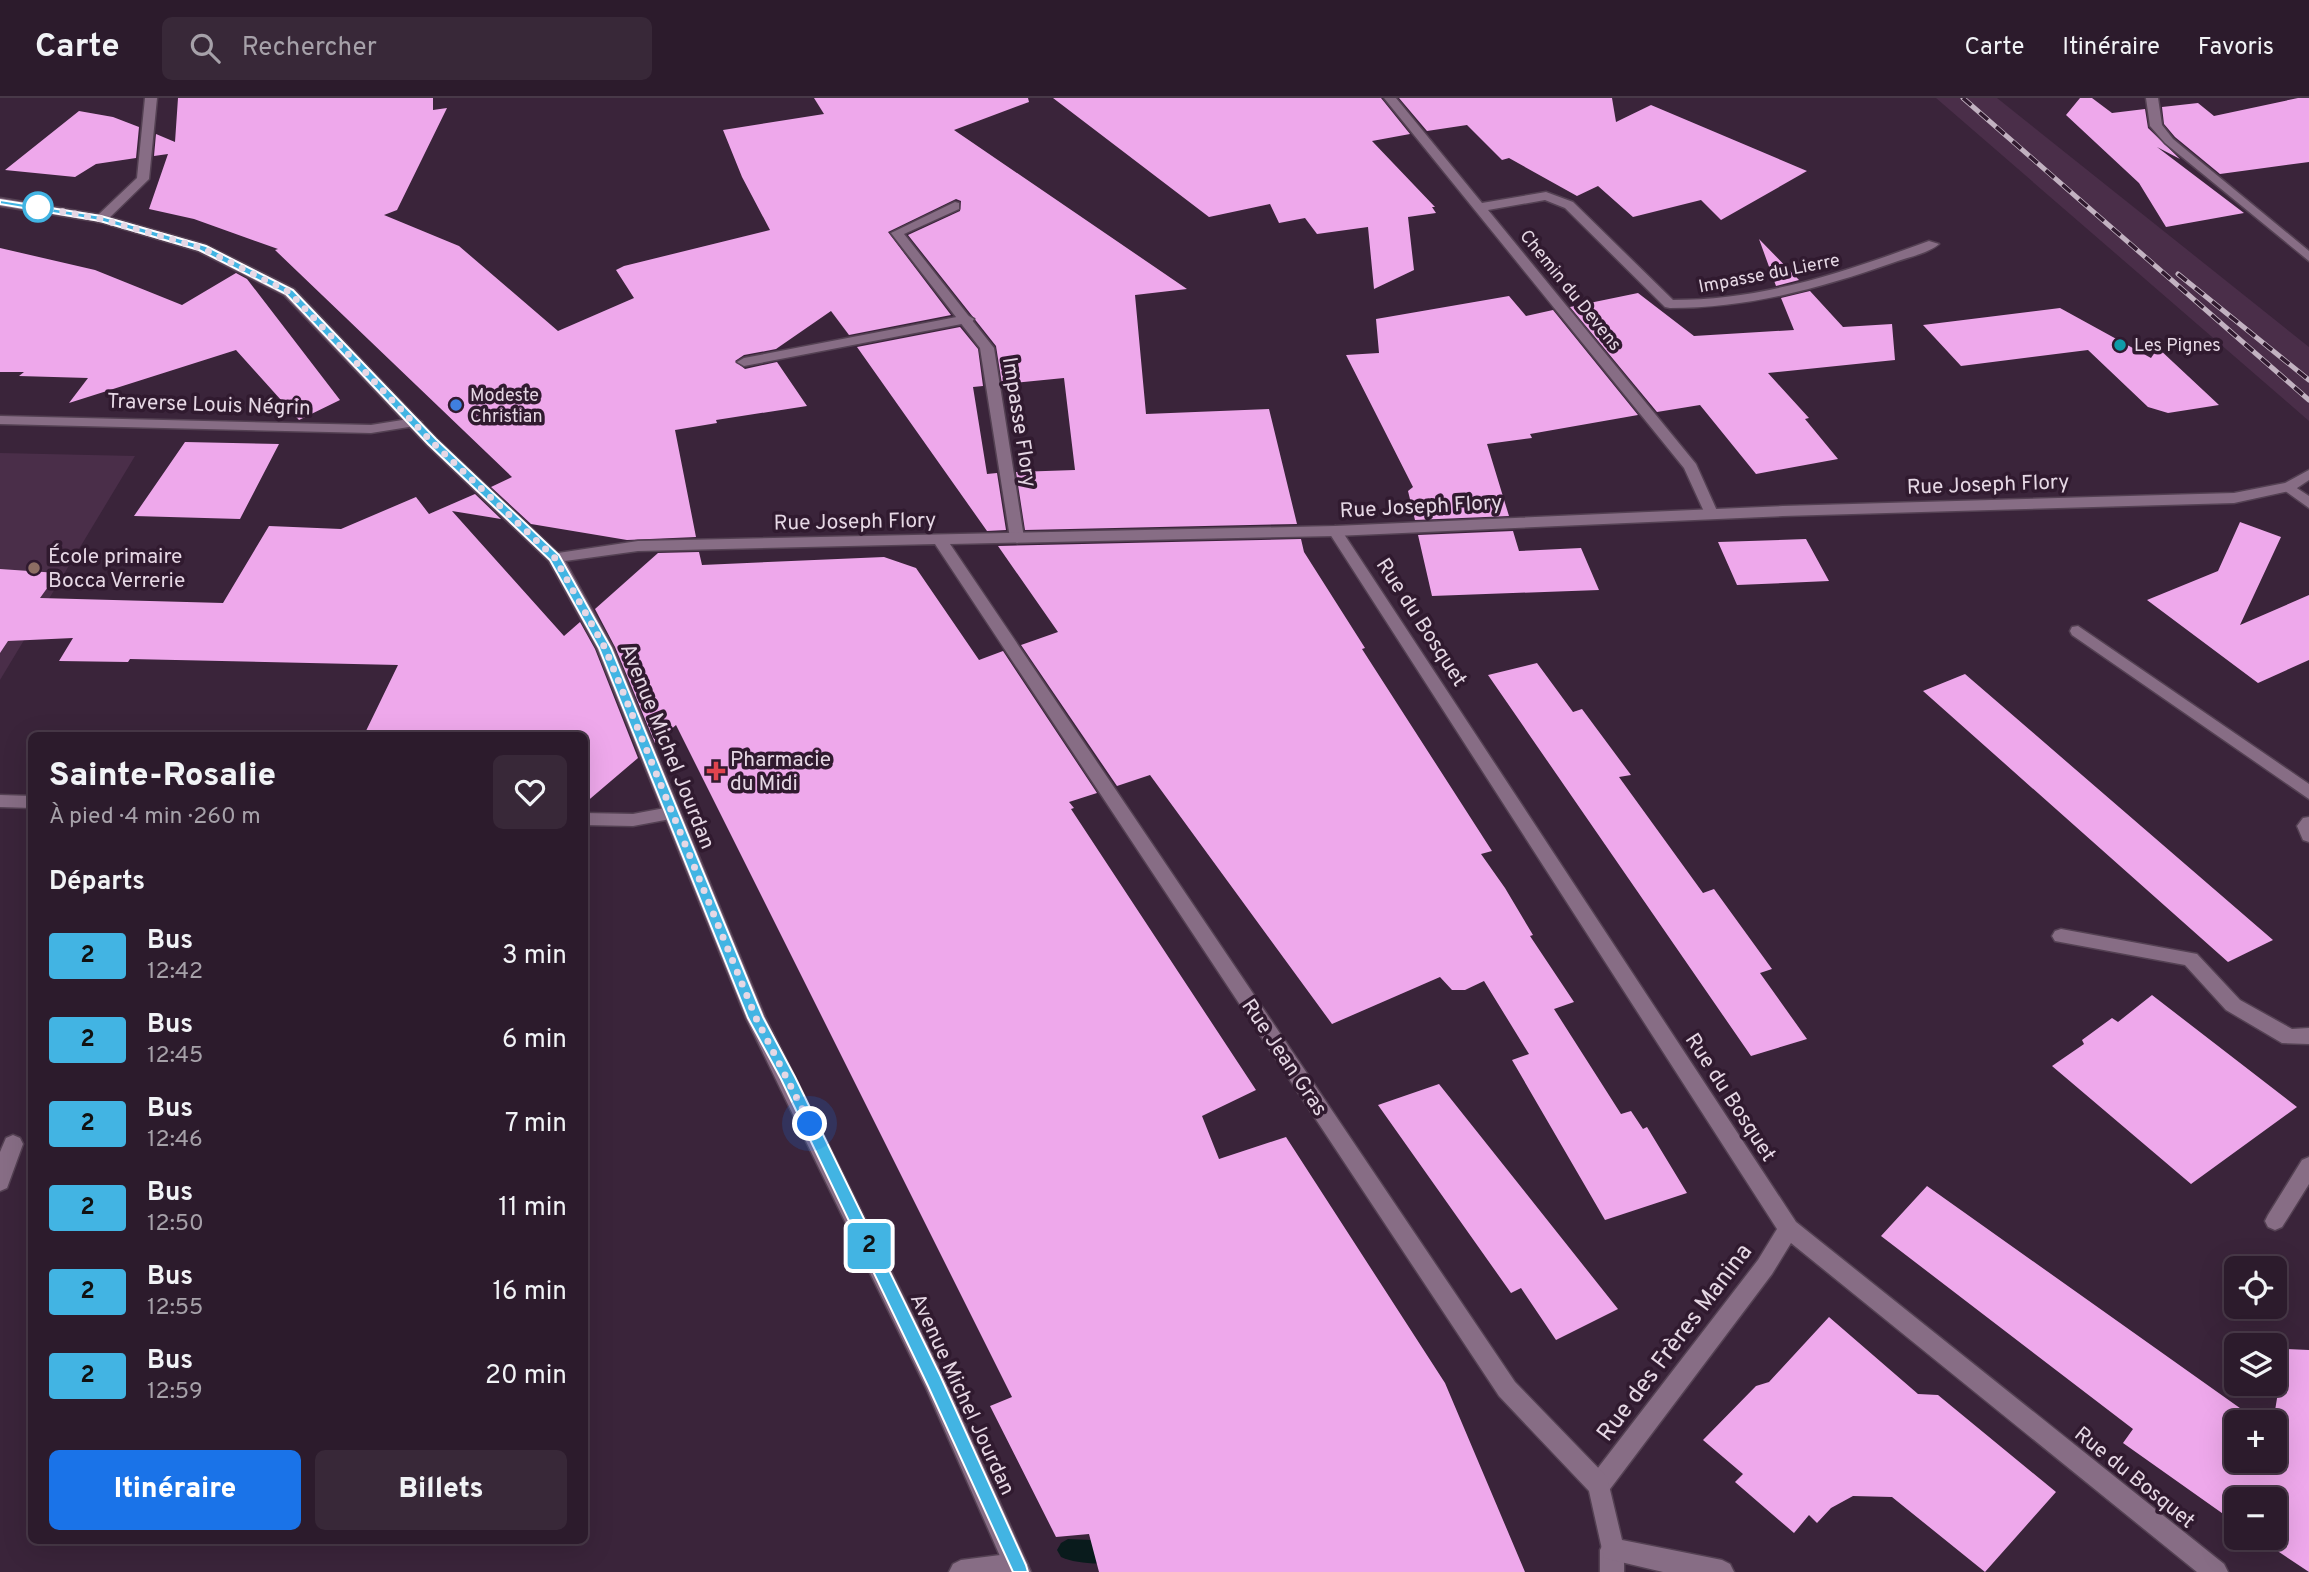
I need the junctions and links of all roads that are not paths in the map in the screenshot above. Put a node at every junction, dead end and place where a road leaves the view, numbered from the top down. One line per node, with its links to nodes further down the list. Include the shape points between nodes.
1 (151, 98): 7 (street, via 143,179)
2 (1390, 98): 6 (street, Chemin du Devens)
3 (2152, 98): 9 (street, via 2156,126 2169,141)
4 (0, 202): 7 (street, Avenue Michel Jourdan)
5 (955, 206): 10 (street, Impasse Flory, via 897,233)
6 (1482, 208): 8 (street, Impasse du Lierre, via 1546,196 1569,205 1670,304 1702,306 1832,282); 17 (street, Chemin du Devens, via 1691,467)
7 (101, 219): 13 (street, Avenue Michel Jourdan, via 202,248 289,292)
8 (1933, 244)
9 (2309, 257)
10 (967, 319): 11 (street); 19 (street, Impasse Flory, via 987,348)
11 (744, 362)
12 (0, 419): 13 (street, Traverse Louis Négrin, via 371,429)
13 (415, 422): 21 (street, Avenue Michel Jourdan)
14 (2309, 474): 15 (street, Rue Joseph Flory)
15 (2289, 487): 16 (street); 17 (street, Rue Joseph Flory, via 2234,498)
16 (2309, 503)
17 (1711, 513): 18 (street, Rue Joseph Flory)
18 (1335, 531): 19 (street, Rue Joseph Flory); 36 (street, Rue du Bosquet)
19 (1017, 538): 20 (street, Rue Joseph Flory)
20 (940, 540): 21 (street, Rue Joseph Flory, via 638,546); 37 (street, Rue Jean Gras, via 1507,1389)
21 (555, 558): 26 (street, Avenue Michel Jourdan, via 605,648)
22 (2078, 631): 23 (street)
23 (2309, 793)
24 (0, 801): 25 (street)
25 (28, 802)
26 (670, 813): 27 (street, via 633,821); 39 (street, Avenue Michel Jourdan, via 756,1018 934,1381)
27 (588, 819)
28 (2309, 823): 29 (street, via 2305,826)
29 (2309, 835)
30 (2061, 936): 31 (street, via 2190,959 2233,1005 2289,1037)
31 (2309, 1036)
32 (13, 1144): 34 (street)
33 (2309, 1166): 35 (street)
34 (0, 1182)
35 (2275, 1221)
36 (1789, 1229): 37 (street, Rue des Frères Manina); 42 (street, Rue du Bosquet)
37 (1599, 1485): 38 (street)
38 (1612, 1561): 41 (street)
39 (1017, 1568): 40 (street)
40 (961, 1572)
41 (1722, 1572)
42 (2216, 1572)

